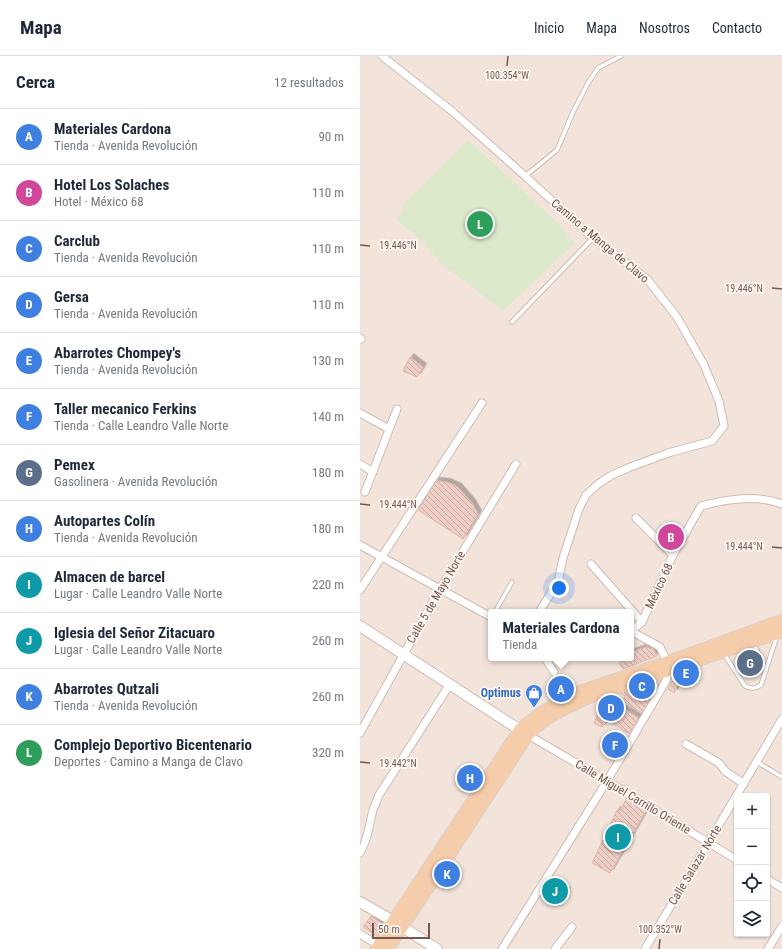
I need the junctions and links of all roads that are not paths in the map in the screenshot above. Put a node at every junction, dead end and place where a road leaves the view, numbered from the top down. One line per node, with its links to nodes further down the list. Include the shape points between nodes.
1 (382, 56): 3 (street, Camino a Manga de Clavo, via 453,112)
2 (621, 56): 3 (lane, via 598,68 573,112 557,150)
3 (525, 176): 4 (street, Camino a Manga de Clavo)
4 (593, 238): 5 (lane); 24 (street, Camino a Manga de Clavo, via 647,278 677,317 704,365 719,401 724,426 712,441 668,453 628,468 612,475 586,494 565,552 558,582)
5 (512, 322)
6 (482, 404): 18 (street)
7 (397, 409): 9 (street)
8 (360, 413): 9 (street)
9 (389, 429): 12 (street)
10 (360, 464): 12 (street)
11 (516, 464): 21 (street, Calle 5 de Mayo Norte)
12 (373, 472): 13 (street)
13 (365, 492)
14 (782, 504): 17 (street, México 68, via 743,498 701,506)
15 (636, 518): 17 (street)
16 (360, 545): 18 (street)
17 (673, 555): 29 (street, México 68)
18 (382, 556): 21 (street); 22 (street)
19 (591, 564): 25 (street)
20 (512, 582): 23 (lane)
21 (440, 589): 27 (street); 36 (street, Calle 5 de Mayo Norte)
22 (360, 590)
23 (497, 609)
24 (541, 609)
25 (631, 609)
26 (634, 613): 29 (street)
27 (488, 615)
28 (782, 620): 34 (main road)
29 (642, 622): 31 (street, México 68)
30 (360, 626): 36 (street)
31 (634, 629)
32 (780, 632): 34 (main road); 39 (lane)
33 (634, 633): 38 (street, via 660,647)
34 (751, 637): 35 (main road); 39 (lane)
35 (720, 648): 38 (main road); 39 (lane, via 744,686 750,689 761,685)
36 (403, 654): 41 (street); 43 (street, Calle 5 de Mayo Norte)
37 (547, 661): 40 (street)
38 (668, 666): 44 (main road, via 573,705 532,730); 48 (street, via 666,681)
39 (766, 670)
40 (554, 672)
41 (450, 684): 44 (street); 51 (street, via 379,795)
42 (782, 719): 46 (street, Calle Salazar Norte)
43 (360, 732)
44 (524, 732): 48 (street, Calle Miguel Carrillo Oriente); 56 (main road)
45 (686, 744): 49 (street, via 719,763 725,771)
46 (757, 762): 47 (lane); 49 (street, Calle Salazar Norte)
47 (782, 777)
48 (607, 781): 50 (street, Calle Miguel Carrillo Oriente); 62 (street)
49 (744, 784): 50 (street, Calle Salazar Norte)
50 (708, 843): 52 (street, Calle Miguel Carrillo Oriente); 64 (street, Calle Salazar Norte)
51 (360, 853)
52 (734, 858)
53 (770, 881): 54 (street)
54 (782, 888)
55 (360, 902): 56 (street)
56 (398, 924): 60 (main road); 61 (street)
57 (782, 926): 65 (street)
58 (572, 927): 63 (street)
59 (360, 934): 60 (street)
60 (381, 948)
61 (437, 949)
62 (502, 949)
63 (555, 949)
64 (645, 949)
65 (768, 949)

